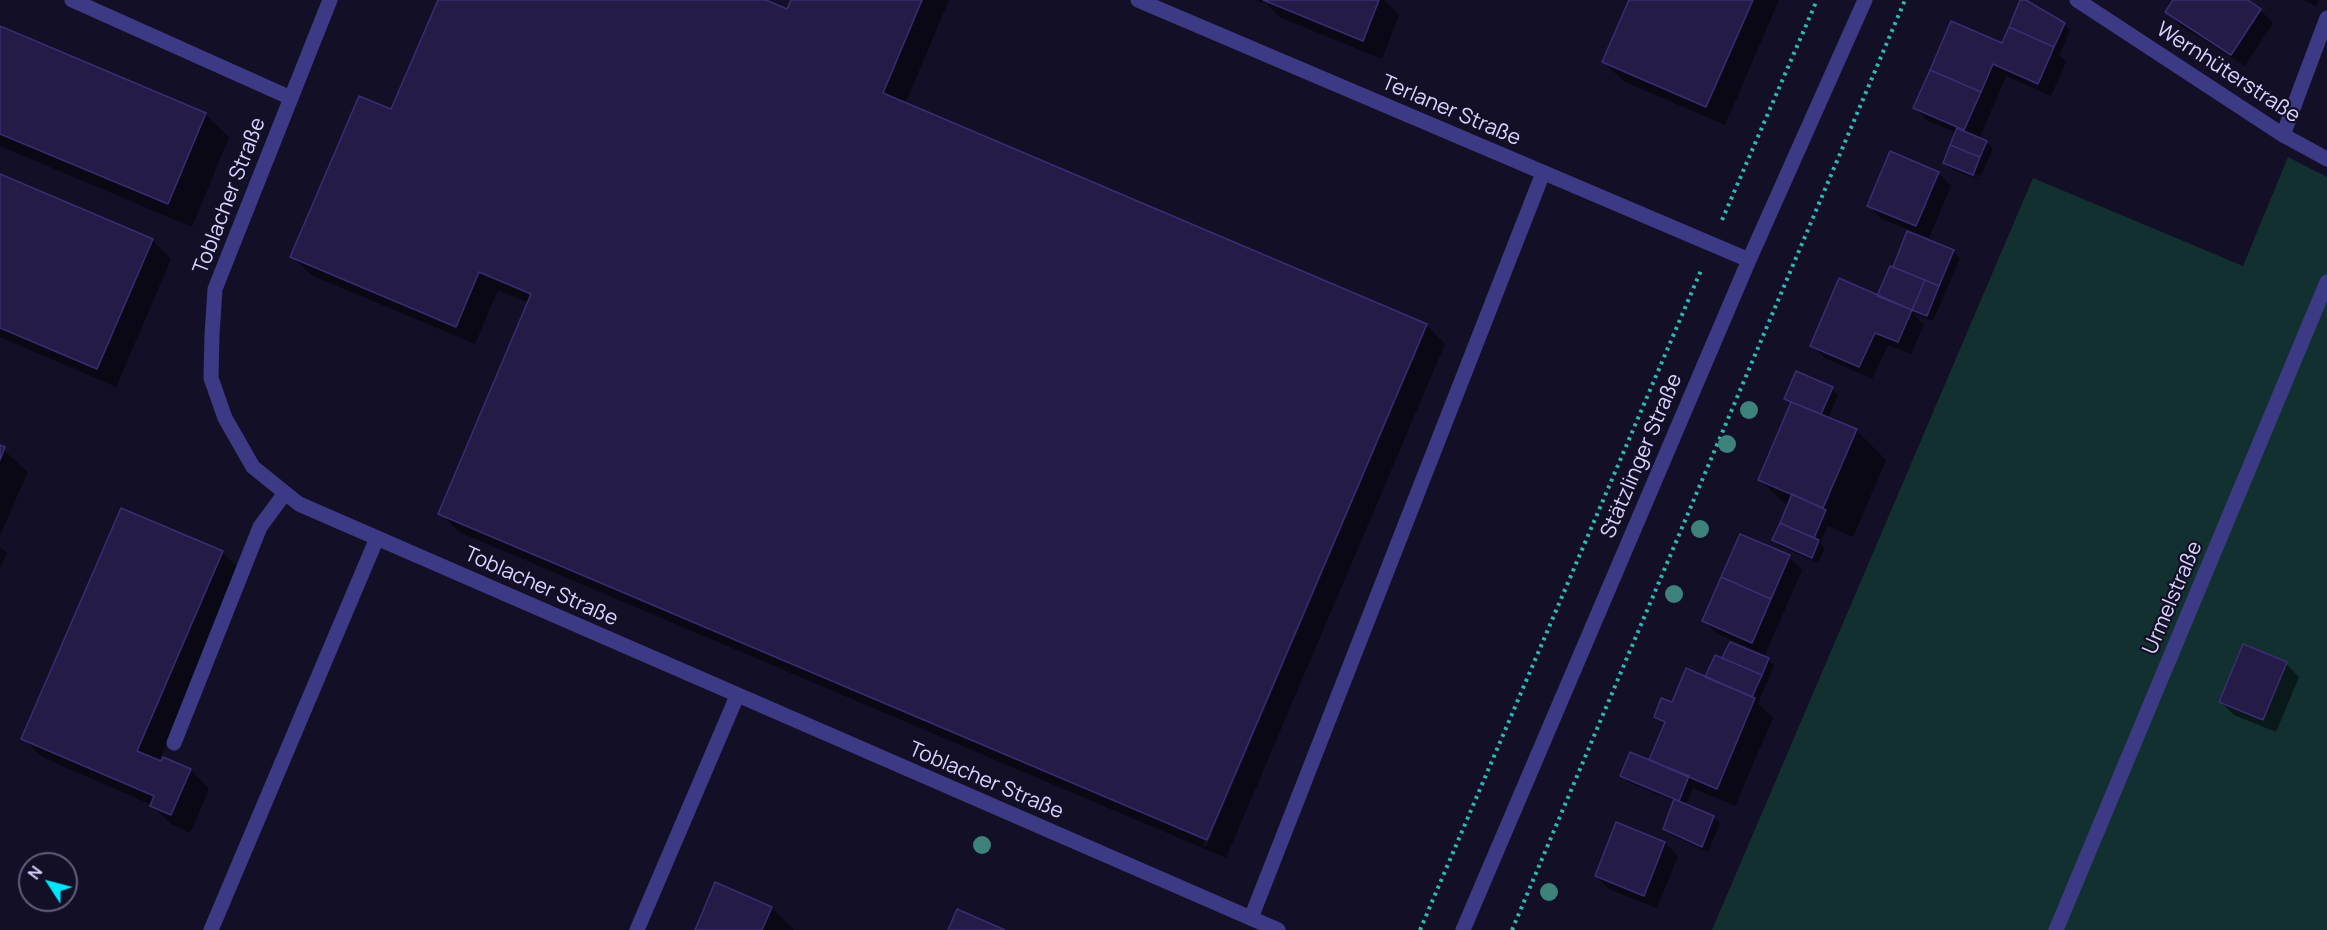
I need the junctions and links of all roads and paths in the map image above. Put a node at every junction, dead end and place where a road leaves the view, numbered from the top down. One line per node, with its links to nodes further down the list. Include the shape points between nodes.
1 (72, 0): 9 (street)
2 (330, 0): 9 (street, Toblacher Straße)
3 (1138, 0): 12 (street, Terlaner Straße)
4 (1817, 0): 13 (path)
5 (1865, 0): 14 (street, Stätzlinger Straße)
6 (1905, 0): 26 (path)
7 (2077, 0): 10 (street, Wernhüterstraße)
8 (2327, 18): 10 (street)
9 (291, 98): 16 (street, Toblacher Straße, via 215,289 211,378 225,418 253,467)
10 (2283, 135): 11 (street, Wernhüterstraße)
11 (2327, 159)
12 (1543, 173): 13 (street, Terlaner Straße); 20 (street)
13 (1712, 244): 14 (street, Terlaner Straße); 24 (path)
14 (1749, 260): 25 (street, Stätzlinger Straße)
15 (2327, 282): 27 (street, Urmelstraße)
16 (285, 494): 17 (street, Toblacher Straße, via 298,504); 19 (street, via 260,527)
17 (377, 538): 18 (street, Toblacher Straße); 21 (street)
18 (736, 696): 20 (street, Toblacher Straße); 22 (street)
19 (174, 743)
20 (1251, 918): 23 (street, Toblacher Straße)
21 (211, 930)
22 (637, 930)
23 (1278, 930)
24 (1420, 930)
25 (1463, 930)
26 (1512, 930)
27 (2056, 930)

